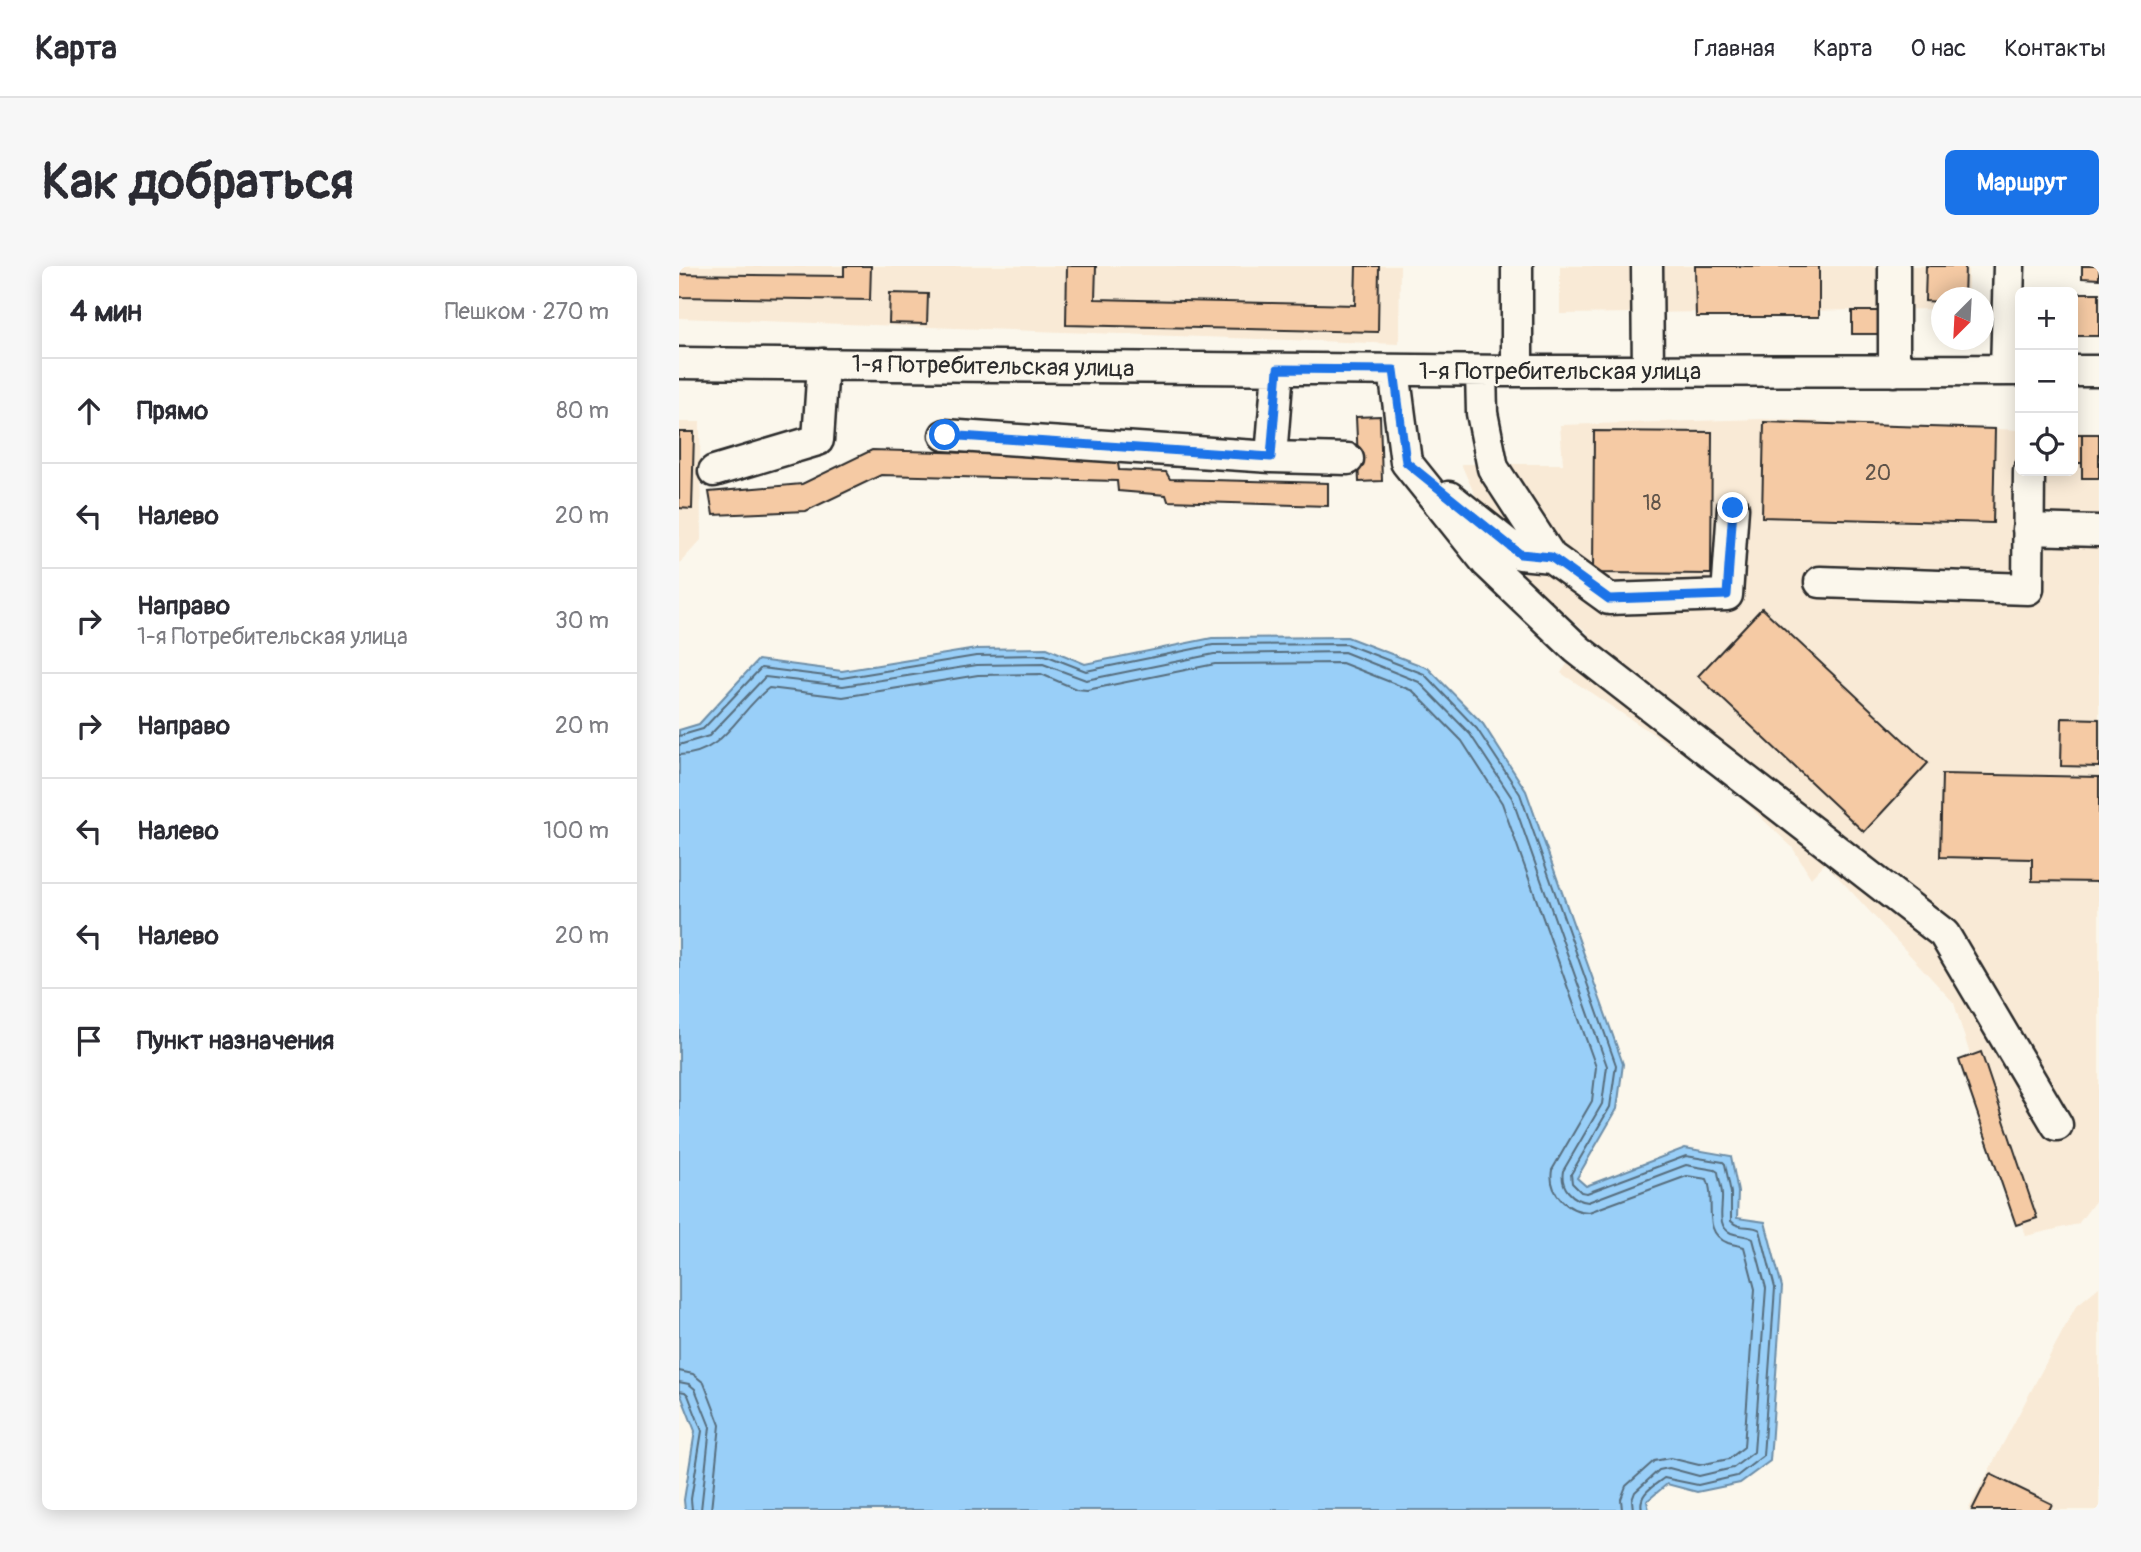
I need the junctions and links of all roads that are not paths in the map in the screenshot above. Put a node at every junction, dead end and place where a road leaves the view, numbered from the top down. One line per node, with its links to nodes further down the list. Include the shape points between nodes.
1 (1517, 266): 13 (street)
2 (1647, 266): 14 (street)
3 (1894, 266): 9 (street)
4 (2010, 266): 10 (street)
5 (679, 363): 6 (street, 1-я Потребительская улица)
6 (823, 364): 7 (street, 1-я Потребительская улица); 20 (street, via 818,440)
7 (1278, 369): 8 (street, 1-я Потребительская улица); 17 (street)
8 (1394, 370): 12 (street, 1-я Потребительская улица); 19 (street)
9 (1894, 370): 10 (street, 1-я Потребительская улица); 14 (street, 1-я Потребительская улица)
10 (2013, 370)
11 (2078, 370): 15 (street)
12 (1481, 371): 13 (street, 1-я Потребительская улица); 25 (street, via 1482,413 1493,468)
13 (1517, 371): 14 (street, 1-я Потребительская улица)
14 (1648, 371)
15 (2099, 371)
16 (945, 435): 17 (street)
17 (1271, 457): 18 (street)
18 (1348, 459)
19 (1406, 462): 25 (street, via 1520,554); 27 (street, via 1487,563 1577,649 1944,934)
20 (714, 471)
21 (2029, 476): 23 (street)
22 (1733, 508): 25 (street, via 1727,595 1609,599)
23 (2028, 529): 24 (street); 26 (street, via 2028,589)
24 (2099, 531)
25 (1551, 557)
26 (1820, 582)
27 (2057, 1125)

